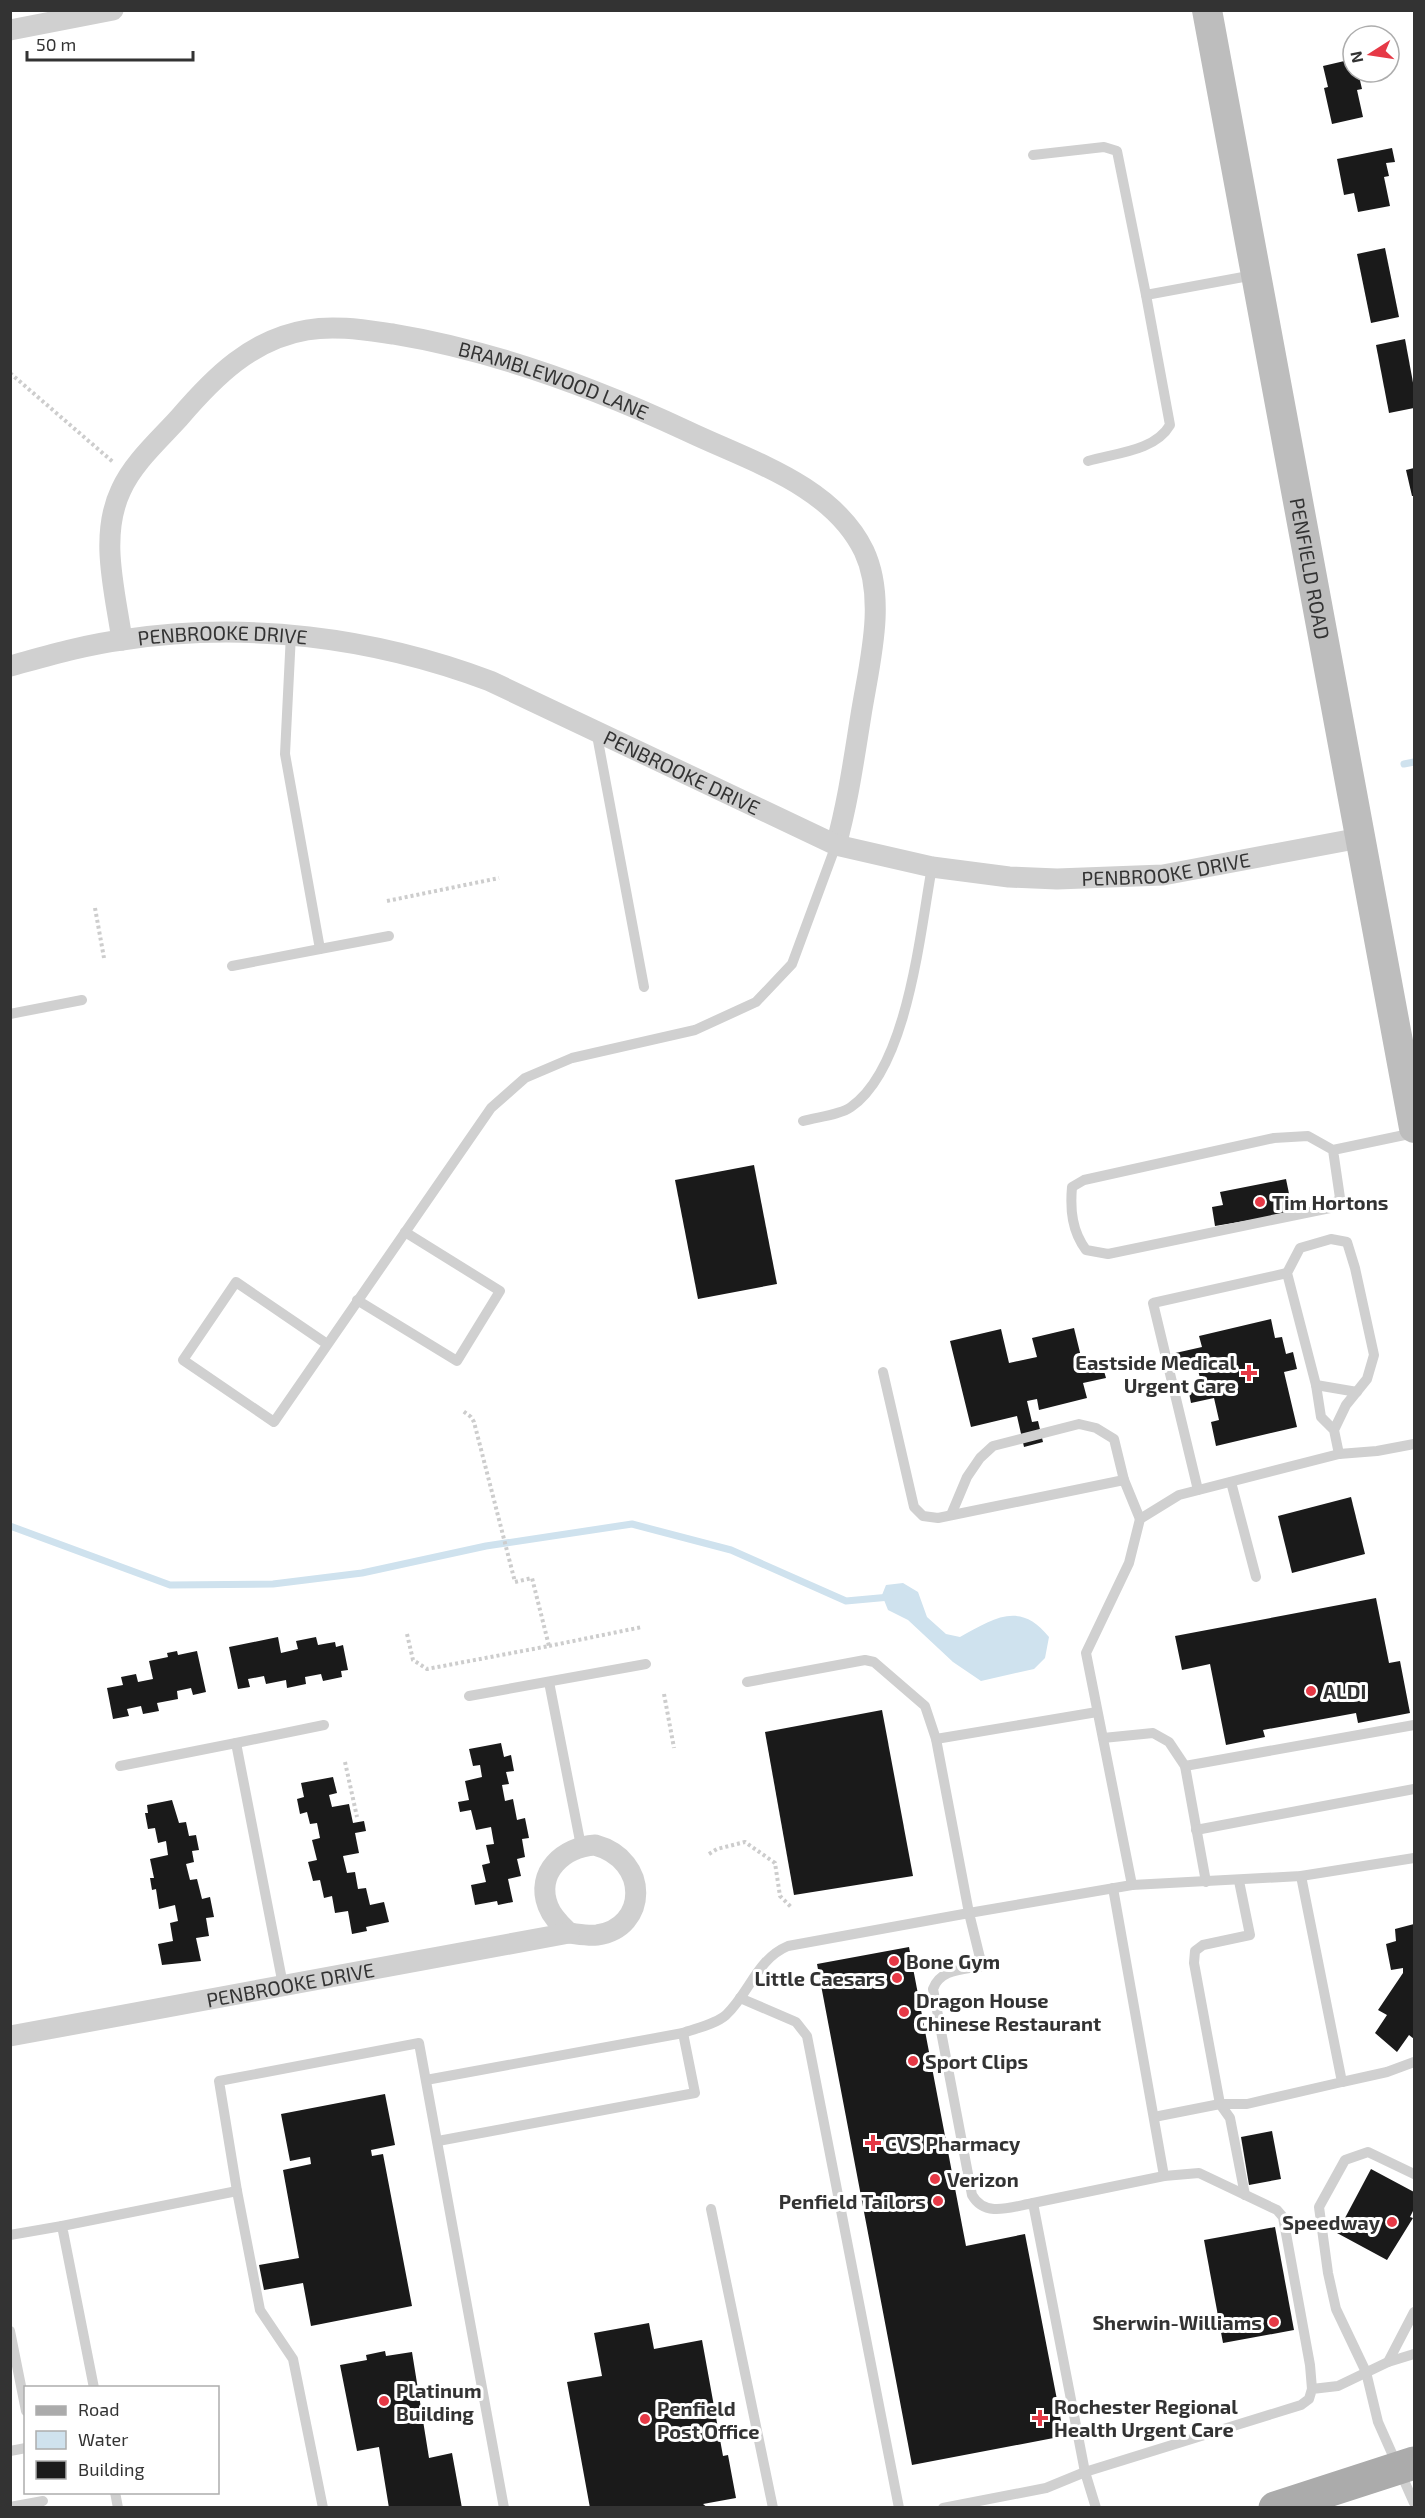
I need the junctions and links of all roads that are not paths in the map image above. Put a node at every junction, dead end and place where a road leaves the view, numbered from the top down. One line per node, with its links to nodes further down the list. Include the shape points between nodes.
1 (113, 10): 3 (street)
2 (1207, 10): 5 (main road, PENFIELD ROAD)
3 (10, 30)
4 (1033, 155): 6 (lane, via 1104,147 1117,151)
5 (1257, 274): 6 (lane); 12 (main road, PENFIELD ROAD)
6 (1146, 295): 7 (lane, via 1170,425 1154,443)
7 (1088, 461)
8 (291, 634): 9 (street, PENBROOKE DRIVE, via 227,632); 11 (street, PENBROOKE DRIVE, via 353,642 454,667); 16 (lane, via 285,754)
9 (122, 640): 10 (street, PENBROOKE DRIVE); 13 (street, BRAMBLEWOOD LANE, via 109,535 113,511 130,476 222,371 248,352 278,338 334,327 480,352 619,399 792,481 824,500 852,529 866,555 874,587 870,657 846,809)
10 (10, 666)
11 (596, 729): 13 (street, PENBROOKE DRIVE); 18 (lane)
12 (1360, 838): 14 (street, PENBROOKE DRIVE, via 1164,874 1057,879); 22 (main road, PENFIELD ROAD)
13 (836, 845): 14 (street, PENBROOKE DRIVE); 25 (lane, via 792,964 756,1002 695,1030 572,1058 525,1078 490,1108)
14 (932, 867): 21 (lane, via 908,998 891,1051 874,1083 851,1108)
15 (389, 936): 16 (lane)
16 (320, 949): 17 (lane)
17 (232, 966)
18 (644, 987)
19 (82, 1000): 20 (lane)
20 (10, 1014)
21 (803, 1121)
22 (1414, 1128)
23 (1414, 1133): 24 (lane)
24 (1333, 1150): 24 (lane, via 1308,1136 1274,1138 1084,1180 1072,1187 1077,1238 1086,1250 1108,1254 1330,1208 1340,1198)
25 (405, 1232): 27 (lane); 27 (lane, via 500,1291 457,1361)
26 (1287, 1273): 30 (lane); 31 (lane, via 1300,1248 1331,1239 1347,1242 1374,1355 1367,1379); 37 (lane, via 1153,1303)
27 (357, 1300): 28 (lane)
28 (327, 1344): 28 (lane, via 274,1422 183,1360 236,1282)
29 (883, 1372): 38 (lane, via 914,1507 923,1516)
30 (1316, 1385): 31 (lane); 32 (lane, via 1321,1417)
31 (1357, 1392): 32 (lane)
32 (1334, 1430): 34 (lane)
33 (1414, 1444): 34 (lane)
34 (1339, 1454): 36 (lane)
35 (1124, 1480): 38 (lane); 38 (lane, via 1113,1438 1079,1424 993,1446 967,1477); 39 (lane)
36 (1231, 1482): 37 (lane); 40 (lane)
37 (1197, 1490): 39 (lane, via 1159,1505)
38 (951, 1515)
39 (1140, 1519): 45 (lane, via 1130,1563 1086,1653)
40 (1256, 1577)
41 (646, 1664): 42 (lane)
42 (549, 1682): 44 (lane); 55 (lane)
43 (747, 1682): 49 (lane, via 865,1660 874,1662 925,1706)
44 (469, 1696)
45 (1097, 1712): 48 (lane); 49 (lane)
46 (324, 1725): 50 (lane)
47 (1414, 1725): 52 (lane)
48 (1103, 1738): 52 (lane, via 1153,1733 1169,1742); 60 (lane)
49 (936, 1739): 62 (lane)
50 (236, 1743): 51 (lane); 64 (lane)
51 (120, 1766)
52 (1185, 1766): 54 (lane)
53 (1414, 1789): 54 (lane)
54 (1196, 1830): 59 (lane)
55 (581, 1846): 63 (street, via 555,1862 545,1891 548,1906); 63 (street, PENBROOKE DRIVE, via 595,1845 622,1857 631,1869 636,1897 622,1923 610,1931 596,1935)
56 (1414, 1858): 57 (lane)
57 (1301, 1876): 58 (lane); 70 (lane)
58 (1239, 1881): 59 (lane); 71 (lane, via 1250,1935 1203,1945 1195,1952 1194,1963)
59 (1206, 1882): 60 (lane)
60 (1132, 1885): 61 (lane)
61 (1113, 1888): 62 (lane); 72 (lane)
62 (969, 1913): 65 (lane, via 788,1946 774,1952 761,1966); 78 (lane, via 982,1966 945,1973 936,1979 933,1989 972,2195 977,2205 986,2209)
63 (569, 1932): 64 (street, PENBROOKE DRIVE)
64 (283, 1985): 67 (street, PENBROOKE DRIVE)
65 (740, 1998): 66 (lane, via 725,2017); 100 (lane, via 796,2022 807,2036)
66 (683, 2033): 69 (lane); 73 (lane, via 695,2093)
67 (10, 2036)
68 (1414, 2062): 70 (lane)
69 (426, 2080): 73 (lane); 76 (lane, via 419,2043 219,2081)
70 (1342, 2082): 71 (lane, via 1247,2104)
71 (1220, 2104): 72 (lane); 77 (lane, via 1230,2118)
72 (1154, 2117): 75 (lane)
73 (438, 2141): 98 (lane)
74 (1414, 2174): 86 (lane, via 1368,2152 1346,2160 1319,2207 1336,2309)
75 (1164, 2176): 77 (lane, via 1199,2173); 78 (lane)
76 (237, 2191): 80 (lane); 97 (lane, via 260,2310 293,2359)
77 (1245, 2195): 88 (lane, via 1277,2210 1283,2217)
78 (1033, 2203): 93 (lane)
79 (711, 2209): 99 (lane)
80 (62, 2226): 81 (lane); 87 (lane)
81 (10, 2235)
82 (1414, 2312): 85 (lane)
83 (10, 2331): 89 (lane)
84 (1414, 2354): 85 (lane)
85 (1388, 2362): 86 (lane)
86 (1366, 2372): 88 (lane, via 1338,2386); 92 (lane, via 1378,2422)
87 (94, 2386)
88 (1312, 2389): 93 (lane, via 1309,2399 1301,2405)
89 (22, 2392): 90 (lane); 91 (lane)
90 (10, 2395)
91 (24, 2402)
92 (1407, 2466): 95 (lane); 103 (main road)
93 (1085, 2472): 101 (lane, via 1046,2488); 102 (lane)
94 (43, 2500): 96 (lane)
95 (1414, 2503)
96 (10, 2507)
97 (323, 2508)
98 (504, 2508)
99 (773, 2508)
100 (899, 2508)
101 (943, 2508)
102 (1096, 2508)
103 (1275, 2508)

